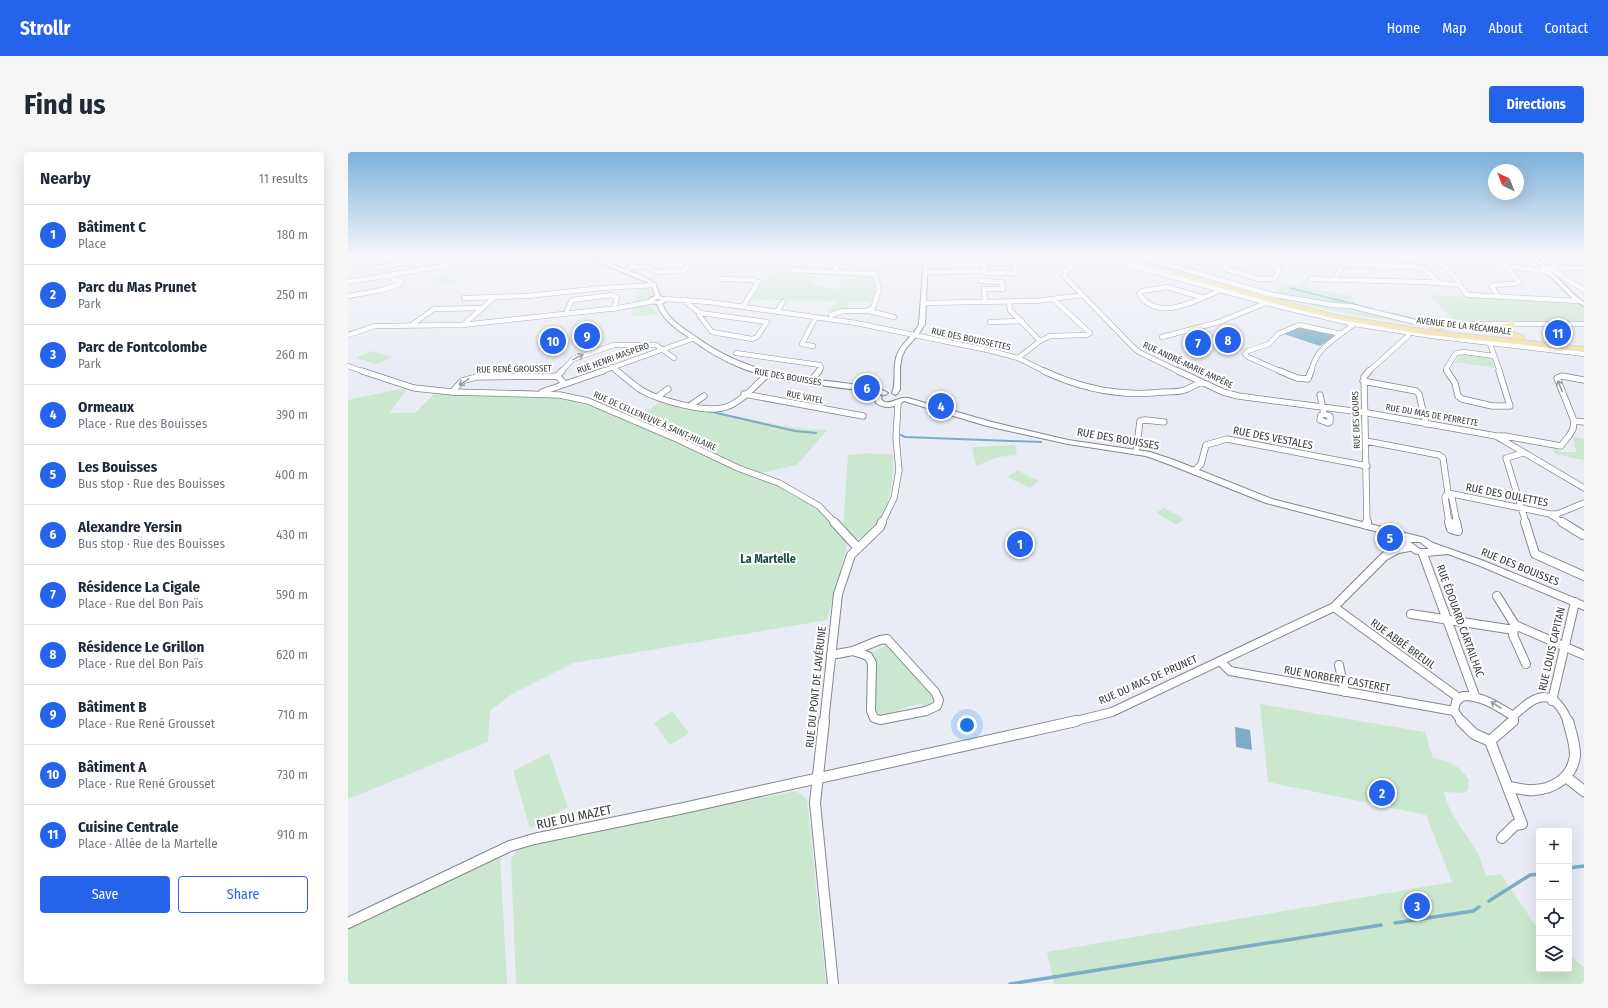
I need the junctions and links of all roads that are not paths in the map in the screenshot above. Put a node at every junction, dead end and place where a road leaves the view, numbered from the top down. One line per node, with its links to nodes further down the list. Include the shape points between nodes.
1 (540, 295): 20 (street)
2 (657, 295): 23 (street, RUE DES BOUISSES)
3 (750, 295): 32 (street)
4 (877, 295): 35 (street, via 874,307)
5 (924, 295): 29 (street)
6 (984, 295): 27 (street)
7 (1082, 295): 22 (street); 74 (street, RUE ANDRÉ-MARIE AMPÈRE, via 1139,352)
8 (1140, 295): 17 (street, via 1148,304 1161,309)
9 (1194, 295): 17 (street)
10 (1207, 295): 17 (street)
11 (1238, 295): 30 (street)
12 (1253, 295): 58 (main road, AVENUE DE LA RÉCAMBALE, via 1316,312 1381,325)
13 (1259, 295): 44 (main road, AVENUE DE LA RÉCAMBALE)
14 (1274, 295): 46 (street, via 1350,306 1415,322)
15 (1469, 295): 18 (street)
16 (1574, 295): 31 (street)
17 (1201, 297)
18 (1499, 297): 31 (street)
19 (464, 298): 20 (street)
20 (494, 298): 33 (street)
21 (666, 299): 23 (street); 24 (street, RUE DES BOUISSETTES)
22 (1052, 299): 28 (street); 57 (street, via 1090,333 1050,336)
23 (658, 300): 25 (street, via 652,299); 56 (street, RUE DES BOUISSES, via 660,309 670,321)
24 (687, 300): 32 (street, RUE DES BOUISSETTES); 38 (street, via 687,303)
25 (650, 302): 34 (street)
26 (784, 302): 36 (street)
27 (985, 302): 28 (street); 29 (street)
28 (1008, 302): 42 (street, via 1010,310)
29 (923, 303): 54 (street, via 922,324)
30 (1266, 303): 45 (street); 55 (street, via 1219,322)
31 (1582, 303)
32 (743, 307): 36 (street, RUE DES BOUISSETTES)
33 (483, 308): 49 (street); 50 (street, via 434,309)
34 (614, 309): 37 (street); 37 (street, via 617,296 599,296 572,300)
35 (869, 311): 39 (street, via 843,311); 41 (street)
36 (777, 312): 40 (street, RUE DES BOUISSETTES)
37 (566, 313): 49 (street)
38 (700, 313): 38 (street, via 712,332 752,339 757,337 768,320)
39 (831, 315)
40 (816, 317): 54 (street, RUE DES BOUISSETTES); 59 (street, via 802,344)
41 (894, 317)
42 (1022, 321): 43 (street); 57 (street)
43 (990, 322)
44 (1382, 322): 46 (main road, via 1437,328); 60 (main road, AVENUE DE LA RÉCAMBALE)
45 (1354, 324): 51 (street); 52 (street)
46 (1452, 324): 47 (street)
47 (1511, 324): 48 (street); 60 (main road, via 1500,327 1513,336)
48 (1584, 324)
49 (463, 325): 50 (street)
50 (410, 326): 53 (street, via 375,326)
51 (1408, 333): 58 (street); 72 (street, RUE DES GOURS, via 1408,336 1369,370)
52 (1342, 334): 52 (street, via 1299,325 1278,334 1269,344 1245,354 1291,376 1308,379 1314,358 1319,351)
53 (348, 335)
54 (916, 336): 66 (street, RUE DES BOUISSETTES); 78 (street, via 900,354)
55 (1162, 337)
56 (692, 339): 61 (street, RUE HENRI MASPERO); 69 (street, RUE DES BOUISSES, via 728,361)
57 (1040, 340): 66 (street)
58 (1487, 341): 60 (main road); 62 (main road, AVENUE DE LA RÉCAMBALE); 64 (street)
59 (813, 346)
60 (1561, 347): 62 (main road, AVENUE DE LA RÉCAMBALE)
61 (662, 349): 65 (street); 68 (street, RUE HENRI MASPERO); 70 (street, RUE RENÉ GROUSSET, one-way to 61, via 573,359 611,345 654,345)
62 (1584, 351)
63 (736, 354): 73 (street, via 820,366)
64 (1494, 356): 64 (street, via 1456,353 1446,369 1456,384 1460,398 1470,402 1510,406)
65 (674, 358)
66 (1018, 358): 74 (street, RUE DES BOUISSETTES, via 1068,382 1124,394 1184,390)
67 (348, 366): 77 (street, RUE DE CELLENEUVE À SAINT-HILAIRE, via 414,388)
68 (612, 367): 75 (street, RUE HENRI MASPERO); 84 (street, via 641,390)
69 (767, 375): 73 (street, RUE DES BOUISSES); 80 (street)
70 (557, 376): 75 (street, RUE RENÉ GROUSSET); 77 (street, RUE RENÉ GROUSSET, one-way to 77, via 476,377 462,381)
71 (1584, 380): 90 (street, one-way to 71, via 1557,378 1562,376)
72 (1364, 381): 88 (street, RUE DES GOURS); 93 (street, via 1416,391 1421,400)
73 (810, 382): 81 (street, RUE DES BOUISSES, via 857,387)
74 (1202, 382): 87 (street, RUE ANDRÉ-MARIE AMPÈRE, via 1238,396)
75 (565, 384): 79 (street, RUE HENRI MASPERO)
76 (668, 389): 84 (street)
77 (452, 392): 79 (street, RUE DE CELLENEUVE À SAINT-HILAIRE)
78 (895, 392): 81 (street); 85 (street, via 901,396)
79 (540, 394): 108 (street, RUE DE CELLENEUVE À SAINT-HILAIRE, via 560,395 593,403 738,468 779,483 818,506)
80 (744, 394): 86 (street, via 733,404 718,409); 89 (street, RUE VATEL)
81 (882, 395): 85 (street, RUE DES BOUISSES, via 878,399 879,403)
82 (1320, 395): 87 (street)
83 (704, 396): 86 (street)
84 (657, 397): 86 (street)
85 (899, 404): 96 (street, RUE DES BOUISSES, via 908,400 990,424 1073,443); 108 (street, RUE DU PONT DE LAVÉRUNE, via 896,438 899,470 894,498 880,527)
86 (691, 405)
87 (1323, 411): 88 (street, RUE ANDRÉ-MARIE AMPÈRE)
88 (1364, 414): 93 (street, RUE DU MAS DE PERRETTE); 95 (street, RUE DES GOURS)
89 (863, 416)
90 (1574, 421): 92 (street); 94 (street, RUE DU MAS DE PERRETTE, via 1573,429 1562,446)
91 (1164, 422): 96 (street, via 1140,421)
92 (1584, 422)
93 (1426, 424): 94 (street, RUE DU MAS DE PERRETTE)
94 (1496, 436): 97 (street, RUE DU MAS DE PERRETTE)
95 (1366, 441): 98 (street, RUE DES GOURS); 101 (street, via 1441,456)
96 (1136, 452): 99 (street, RUE DES BOUISSES)
97 (1523, 453): 100 (street, RUE DU MAS DE PERRETTE); 103 (street, via 1506,458)
98 (1367, 466): 99 (street, RUE DES VESTALES, via 1227,439 1206,445 1201,464); 105 (street, RUE DES GOURS)
99 (1194, 471): 105 (street, RUE DES BOUISSES, via 1269,501)
100 (1584, 488)
101 (1448, 493): 101 (street, via 1445,497 1450,526 1451,529 1458,531 1452,498); 103 (street, RUE DES OULETTES)
102 (1584, 503): 104 (street, RUE DES OULETTES)
103 (1521, 508): 104 (street, RUE DES OULETTES); 110 (street, via 1534,554)
104 (1550, 514): 106 (street)
105 (1367, 526): 107 (street, RUE DES BOUISSES, via 1395,533)
106 (1583, 535)
107 (1410, 543): 109 (street, via 1415,551); 109 (street, via 1422,539); 113 (street, RUE DU MAS DE PRUNET, via 1385,556)
108 (858, 548): 119 (street, RUE DU PONT DE LAVÉRUNE, via 851,555 838,594)
109 (1428, 550): 112 (street, RUE DES BOUISSES, via 1447,551 1481,563); 115 (street, RUE ÉDOUARD CARTAILHAC)
110 (1584, 576)
111 (1497, 596): 116 (street)
112 (1580, 604): 117 (street, RUE LOUIS CAPITAN)
113 (1334, 607): 121 (street, RUE DU MAS DE PRUNET); 126 (street, RUE ABBÉ BREUIL)
114 (1411, 614): 115 (street)
115 (1447, 619): 116 (street); 125 (street, RUE ÉDOUARD CARTAILHAC)
116 (1514, 628): 117 (street); 122 (street, via 1513,635)
117 (1564, 646): 120 (street); 127 (street, RUE LOUIS CAPITAN)
118 (853, 651): 118 (street, via 868,656 872,663 871,712 874,718 880,720 926,711 937,706 939,700 935,692 888,640 882,639); 119 (street)
119 (831, 655): 132 (street, RUE DU PONT DE LAVÉRUNE)
120 (1584, 655)
121 (1220, 661): 124 (street, RUE NORBERT CASTERET, via 1230,671); 132 (street, RUE DU MAS DE PRUNET, via 1112,712)
122 (1526, 664)
123 (1340, 665): 124 (street)
124 (1344, 692): 128 (street, RUE NORBERT CASTERET)
125 (1475, 696): 126 (street); 129 (street, one-way to 125, via 1487,699)
126 (1459, 698): 128 (street)
127 (1552, 701): 129 (street, RUE LOUIS CAPITAN, via 1542,697 1536,699); 131 (street, RUE LOUIS CAPITAN, via 1561,707 1575,743 1576,759)
128 (1454, 711): 130 (street, via 1474,732)
129 (1513, 716): 130 (street, via 1514,720)
130 (1490, 740): 133 (street)
131 (1566, 777): 133 (street, via 1534,790); 134 (street)
132 (819, 778): 136 (street, RUE DU MAZET, via 510,846); 137 (street, RUE DU PONT DE LAVÉRUNE, via 815,803)
133 (1509, 787): 135 (street, via 1522,824 1515,826)
134 (1584, 791)
135 (1502, 838)
136 (348, 923)
137 (833, 984)

